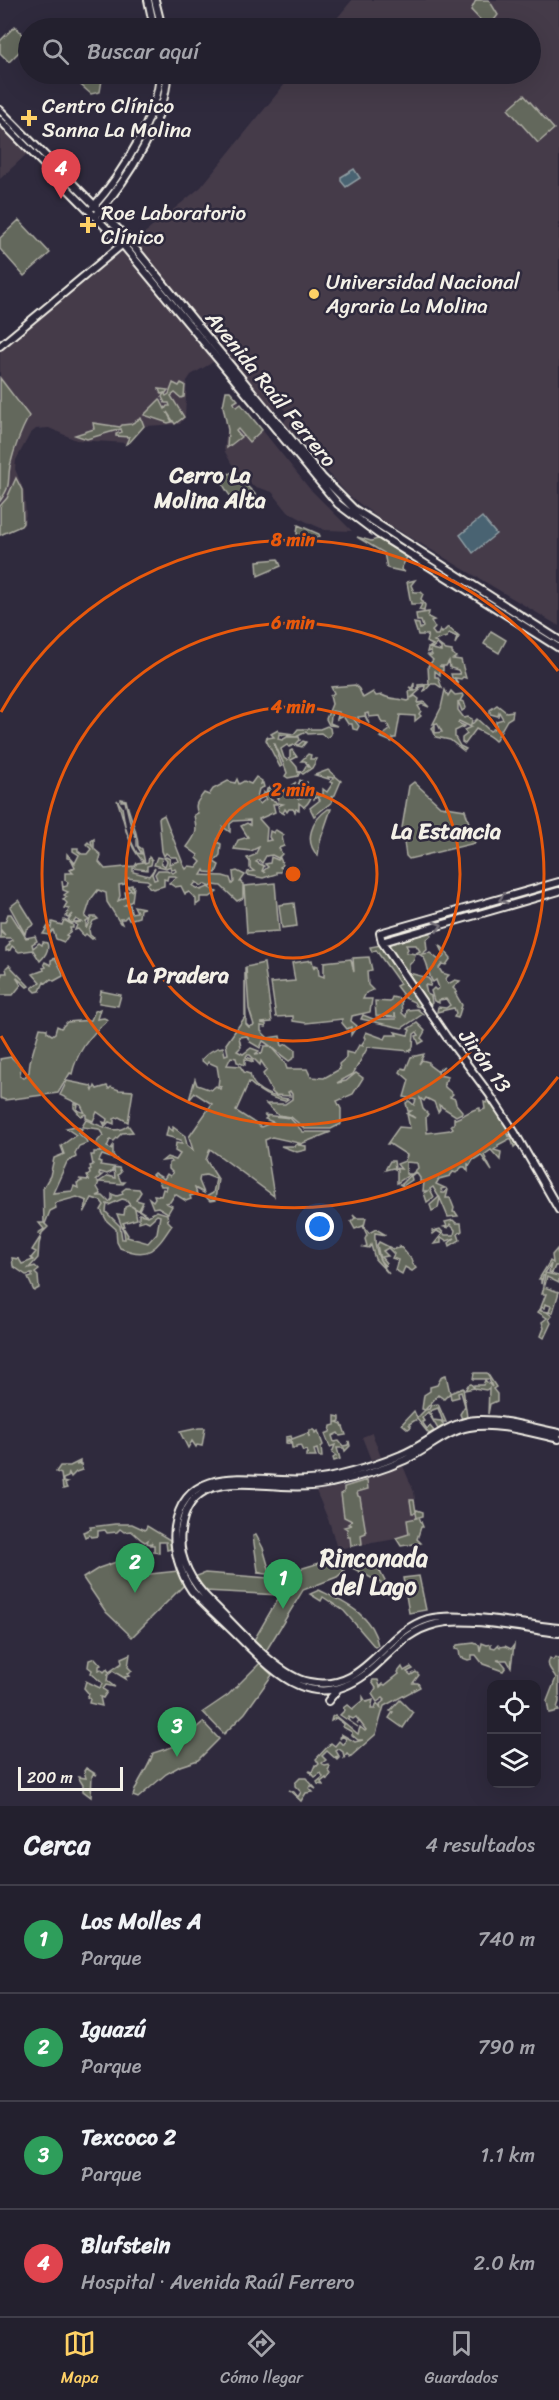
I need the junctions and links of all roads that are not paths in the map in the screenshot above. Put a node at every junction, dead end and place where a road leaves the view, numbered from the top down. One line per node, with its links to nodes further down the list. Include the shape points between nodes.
1 (148, 0): 3 (street)
2 (155, 0): 4 (street)
3 (152, 18)
4 (160, 18)
5 (159, 84): 10 (street, via 149,120)
6 (166, 84): 10 (street, via 156,123)
7 (0, 110): 9 (street, Avenida Raúl Ferrero)
8 (0, 120): 9 (street, Avenida Raúl Ferrero)
9 (50, 165): 11 (street, Avenida Raúl Ferrero)
10 (109, 192): 11 (street)
11 (95, 211): 12 (street, Avenida Raúl Ferrero); 13 (street, Avenida Raúl Ferrero)
12 (109, 220): 13 (street, via 103,217); 14 (street, Avenida Raúl Ferrero)
13 (102, 223): 15 (street, Avenida Raúl Ferrero)
14 (123, 235): 15 (street); 16 (street, Avenida Raúl Ferrero)
15 (122, 244): 16 (street, Avenida Raúl Ferrero); 17 (street)
16 (156, 279): 18 (street, Avenida Raúl Ferrero, via 341,498); 19 (street, Avenida Raúl Ferrero, via 338,504 378,534)
17 (0, 344)
18 (559, 640)
19 (559, 648)
20 (559, 882): 22 (street, Jirón 13, one-way to 22, via 380,933)
21 (559, 891): 22 (street, one-way to 21)
22 (382, 942): 23 (street, Jirón 13, via 490,1095)
23 (559, 1210)
24 (559, 1433): 26 (street, via 493,1420 469,1421 450,1427 401,1455)
25 (559, 1439): 26 (street, via 502,1428 471,1427 403,1461)
26 (324, 1482): 27 (street, via 223,1478 205,1484); 30 (street, via 284,1486 231,1483 201,1494 186,1510 180,1541 190,1575 200,1591 281,1669 301,1680 322,1684 338,1682 360,1671 406,1629)
27 (184, 1502): 28 (street); 33 (street, via 174,1538 192,1592 288,1682 315,1690)
28 (175, 1504)
29 (444, 1620): 30 (street); 31 (street); 32 (street)
30 (426, 1624): 33 (street, via 366,1673)
31 (559, 1628)
32 (559, 1633)
33 (341, 1687): 34 (street)
34 (328, 1701)

